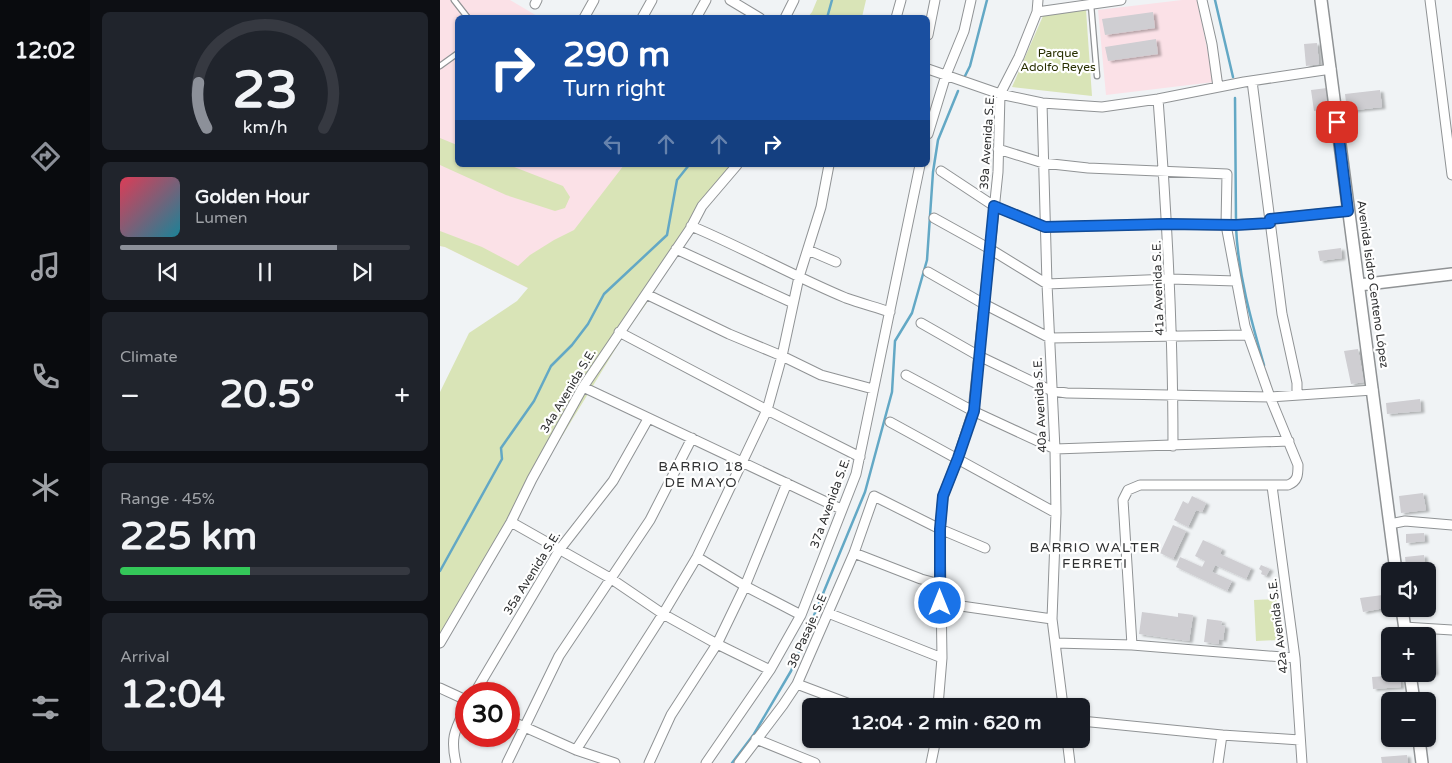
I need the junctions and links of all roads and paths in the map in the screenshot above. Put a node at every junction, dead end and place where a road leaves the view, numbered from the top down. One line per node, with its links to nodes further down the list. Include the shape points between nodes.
1 (454, 0): 17 (lane)
2 (594, 0): 18 (street)
3 (652, 0): 19 (street)
4 (706, 0): 20 (street)
5 (794, 0): 22 (street)
6 (900, 0): 23 (street)
7 (935, 0): 24 (street)
8 (971, 0): 29 (street, via 964,31)
9 (1038, 0): 16 (street, 39a Avenida S.E.)
10 (1122, 0): 15 (street)
11 (1202, 0): 32 (street)
12 (1321, 0): 27 (street, Avenida Isidro Centeno López)
13 (1430, 0): 44 (street)
14 (732, 1): 21 (street)
15 (1091, 4): 16 (street); 30 (lane)
16 (1037, 12): 33 (street, 39a Avenida S.E.)
17 (466, 15)
18 (586, 15)
19 (644, 15)
20 (698, 15)
21 (755, 15)
22 (786, 15)
23 (897, 15)
24 (930, 25)
25 (455, 55): 26 (lane)
26 (440, 66)
27 (1331, 69): 31 (street); 46 (street, Avenida Isidro Centeno López)
28 (930, 71): 29 (street)
29 (946, 75): 33 (street); 36 (street)
30 (1097, 76)
31 (1252, 81): 32 (street); 48 (street)
32 (1218, 87): 34 (street)
33 (1000, 94): 35 (street); 37 (street, 39a Avenida S.E.)
34 (1158, 99): 35 (street, via 1102,107); 42 (street, 41a Avenida S.E.)
35 (1042, 103): 38 (street, 40a Avenida S.E.)
36 (930, 127)
37 (998, 149): 38 (street); 45 (street, 39a Avenida S.E.)
38 (1044, 163): 42 (street); 52 (street, 40a Avenida S.E.)
39 (735, 167): 51 (street, 34a Avenida S.E., via 702,206)
40 (829, 167): 55 (street)
41 (920, 167): 67 (street, 37a Avenida S.E.)
42 (1164, 170): 49 (street, 41a Avenida S.E.); 50 (street, via 1227,174)
43 (941, 171): 45 (street)
44 (1452, 175)
45 (994, 206): 52 (street); 54 (street, 39a Avenida S.E.)
46 (1348, 211): 48 (street); 63 (street, Avenida Isidro Centeno López)
47 (934, 218): 54 (street)
48 (1270, 221): 50 (street); 81 (street)
49 (1168, 224): 50 (street); 52 (street); 60 (street, 41a Avenida S.E.)
50 (1226, 225): 61 (street)
51 (691, 226): 53 (street, 34a Avenida S.E.); 59 (street)
52 (1045, 227): 62 (street, 40a Avenida S.E.)
53 (676, 249): 64 (street, 34a Avenida S.E.); 65 (street)
54 (990, 249): 62 (street); 66 (street, 39a Avenida S.E.)
55 (808, 250): 56 (street); 59 (street)
56 (836, 262)
57 (928, 272): 66 (street)
58 (1452, 274): 63 (street)
59 (799, 277): 65 (street); 67 (street, via 848,299)
60 (1170, 280): 61 (street); 62 (street); 71 (street, 41a Avenida S.E.)
61 (1236, 281): 70 (street)
62 (1047, 284): 72 (street, 40a Avenida S.E.)
63 (1359, 285): 78 (street, Avenida Isidro Centeno López)
64 (646, 294): 69 (street, 34a Avenida S.E.); 73 (street)
65 (793, 303): 73 (street)
66 (984, 304): 72 (street); 74 (street, 39a Avenida S.E.)
67 (890, 312): 77 (street, 37a Avenida S.E.)
68 (921, 323): 74 (street)
69 (619, 332): 76 (street, 34a Avenida S.E.); 83 (street)
70 (1248, 335): 71 (street); 82 (street)
71 (1172, 337): 72 (street); 80 (street, 41a Avenida S.E.)
72 (1050, 338): 79 (street, 40a Avenida S.E.)
73 (782, 356): 77 (street, via 821,375); 83 (street)
74 (979, 356): 79 (street); 84 (street, 39a Avenida S.E.)
75 (906, 375): 84 (street)
76 (583, 387): 85 (street); 98 (street, 34a Avenida S.E.)
77 (872, 389): 91 (street, 37a Avenida S.E.)
78 (1373, 390): 81 (street); 99 (street, Avenida Isidro Centeno López)
79 (1052, 391): 80 (street); 90 (street, 40a Avenida S.E.)
80 (1173, 395): 82 (street); 89 (street, 41a Avenida S.E.)
81 (1297, 395): 82 (street)
82 (1270, 397): 88 (street)
83 (767, 410): 91 (street); 93 (street)
84 (974, 411): 90 (street); 92 (street, 39a Avenida S.E.)
85 (648, 419): 87 (street); 103 (street, 35a Avenida S.E., via 613,481)
86 (890, 422): 92 (street)
87 (692, 438): 93 (street); 107 (street, via 650,520)
88 (1289, 441): 89 (street); 95 (street, via 1298,465 1298,475 1288,486)
89 (1173, 446): 90 (street)
90 (1055, 449): 97 (street, 40a Avenida S.E.)
91 (860, 456): 96 (street, 37a Avenida S.E.)
92 (958, 458): 97 (street); 101 (street, 39a Avenida S.E., via 943,496)
93 (742, 462): 94 (street); 105 (street)
94 (787, 483): 96 (street); 109 (street)
95 (1272, 486): 120 (street, via 1140,485 1128,490 1123,500); 122 (street, 42a Avenida S.E.)
96 (841, 509): 113 (street, 37a Avenida S.E.)
97 (1056, 513): 114 (street, 40a Avenida S.E.)
98 (511, 522): 103 (street); 117 (street, 34a Avenida S.E.)
99 (1390, 524): 100 (street, via 1405,521); 106 (street, Avenida Isidro Centeno López)
100 (1452, 525)
101 (940, 529): 102 (street); 104 (street, 38 Pasaje. S.E, via 874,496); 108 (street, 39a Avenida S.E.)
102 (984, 548)
103 (560, 549): 107 (street); 124 (street, 35a Avenida S.E.)
104 (854, 553): 108 (street); 111 (street, 38 Pasaje. S.E)
105 (697, 556): 109 (street); 112 (street)
106 (1395, 562)
107 (610, 578): 112 (street); 133 (street, via 559,656)
108 (940, 584): 110 (street, 39a Avenida S.E.)
109 (745, 586): 113 (street); 119 (street)
110 (940, 603): 114 (street); 121 (street, 39a Avenida S.E.)
111 (828, 613): 121 (street); 125 (street, 38 Pasaje. S.E)
112 (663, 614): 119 (street); 141 (street)
113 (801, 615): 123 (street, 37a Avenida S.E.)
114 (1052, 619): 118 (street, 40a Avenida S.E.)
115 (1436, 630): 116 (street)
116 (1452, 630)
117 (440, 643)
118 (1055, 643): 120 (street); 130 (street, 40a Avenida S.E.)
119 (717, 644): 123 (street); 145 (street, via 671,715)
120 (1132, 645): 122 (street)
121 (942, 658): 129 (street, 39a Avenida S.E.)
122 (1296, 658): 137 (street, 42a Avenida S.E.)
123 (770, 670): 146 (street, 37a Avenida S.E.)
124 (481, 682)
125 (797, 684): 128 (street); 136 (street, 38 Pasaje. S.E)
126 (440, 688): 127 (street)
127 (455, 695)
128 (834, 698)
129 (939, 698)
130 (1062, 698)
131 (1090, 722): 135 (street)
132 (520, 725): 133 (street)
133 (524, 727): 141 (street); 143 (street)
134 (455, 730): 142 (street, via 453,750)
135 (1222, 735): 137 (street); 151 (street)
136 (756, 740): 147 (street, 38 Pasaje. S.E); 148 (street)
137 (1300, 740): 152 (street, 42a Avenida S.E.)
138 (1420, 747): 153 (street)
139 (934, 748): 149 (street)
140 (1068, 748): 150 (street)
141 (576, 750): 144 (street)
142 (456, 763)
143 (507, 763)
144 (615, 763)
145 (649, 763)
146 (706, 763)
147 (739, 763)
148 (815, 763)
149 (931, 763)
150 (1070, 763)
151 (1218, 763)
152 (1302, 763)
153 (1422, 763)

